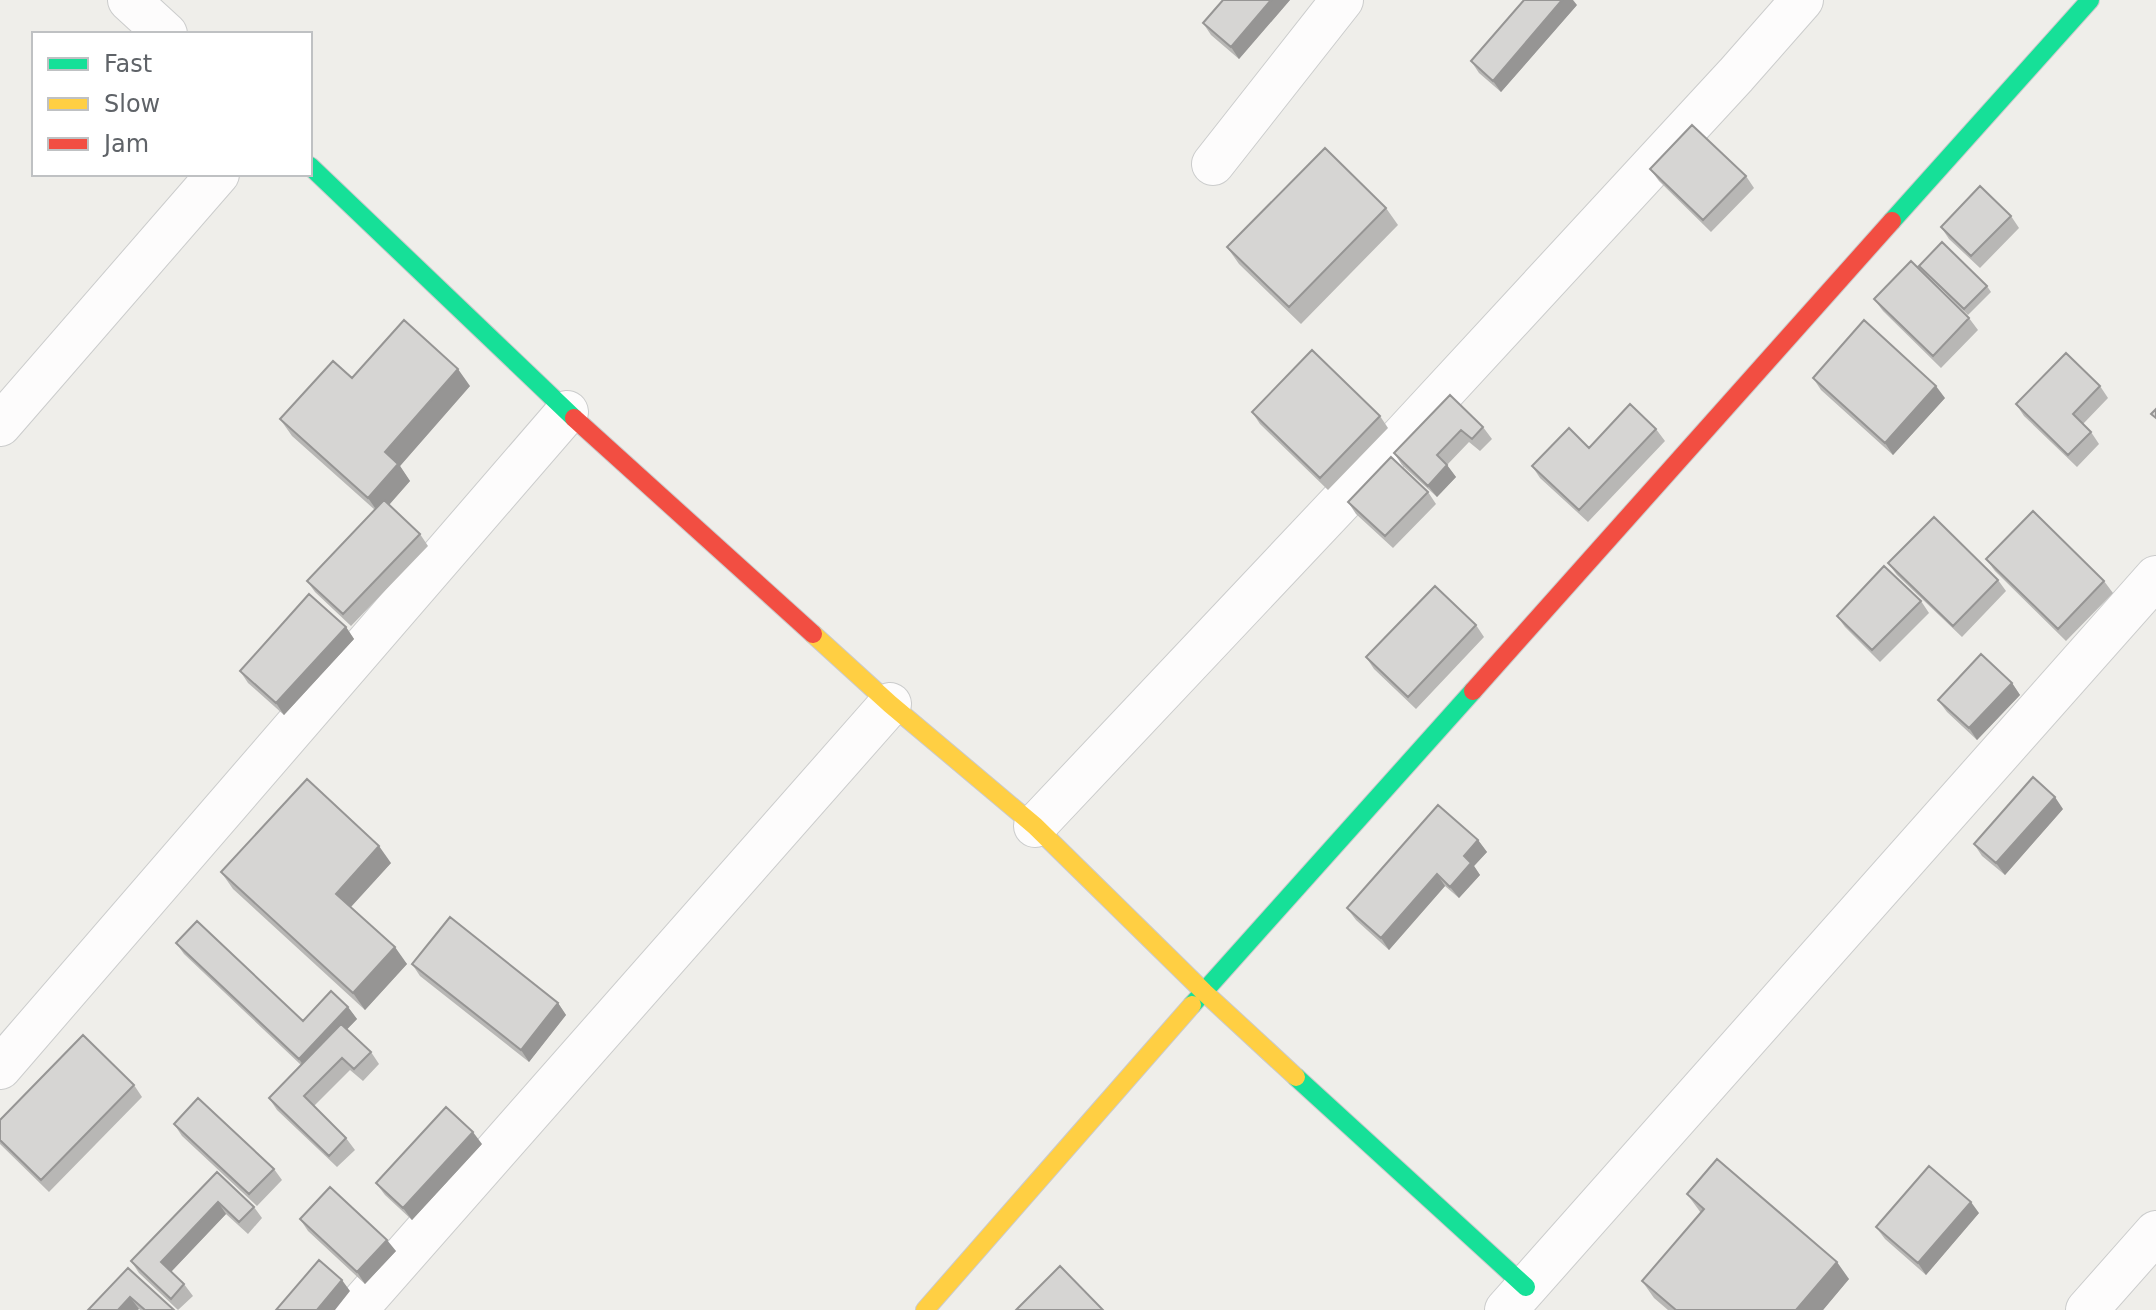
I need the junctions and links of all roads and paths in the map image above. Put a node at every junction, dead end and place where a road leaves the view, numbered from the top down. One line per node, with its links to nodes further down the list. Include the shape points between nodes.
1 (129, 0): 5 (street)
2 (1342, 0): 6 (street)
3 (1802, 0): 13 (street)
4 (2090, 0): 14 (street)
5 (164, 32)
6 (1213, 164)
7 (312, 168): 9 (street)
8 (216, 176): 10 (street)
9 (567, 412): 12 (street); 15 (street)
10 (0, 425)
11 (2156, 577): 17 (street)
12 (890, 704): 13 (street); 18 (street)
13 (1035, 826): 14 (street)
14 (1204, 992): 17 (street); 19 (street)
15 (0, 1068)
16 (2156, 1232): 20 (street)
17 (1516, 1298)
18 (356, 1310)
19 (925, 1310)
20 (2087, 1310)

